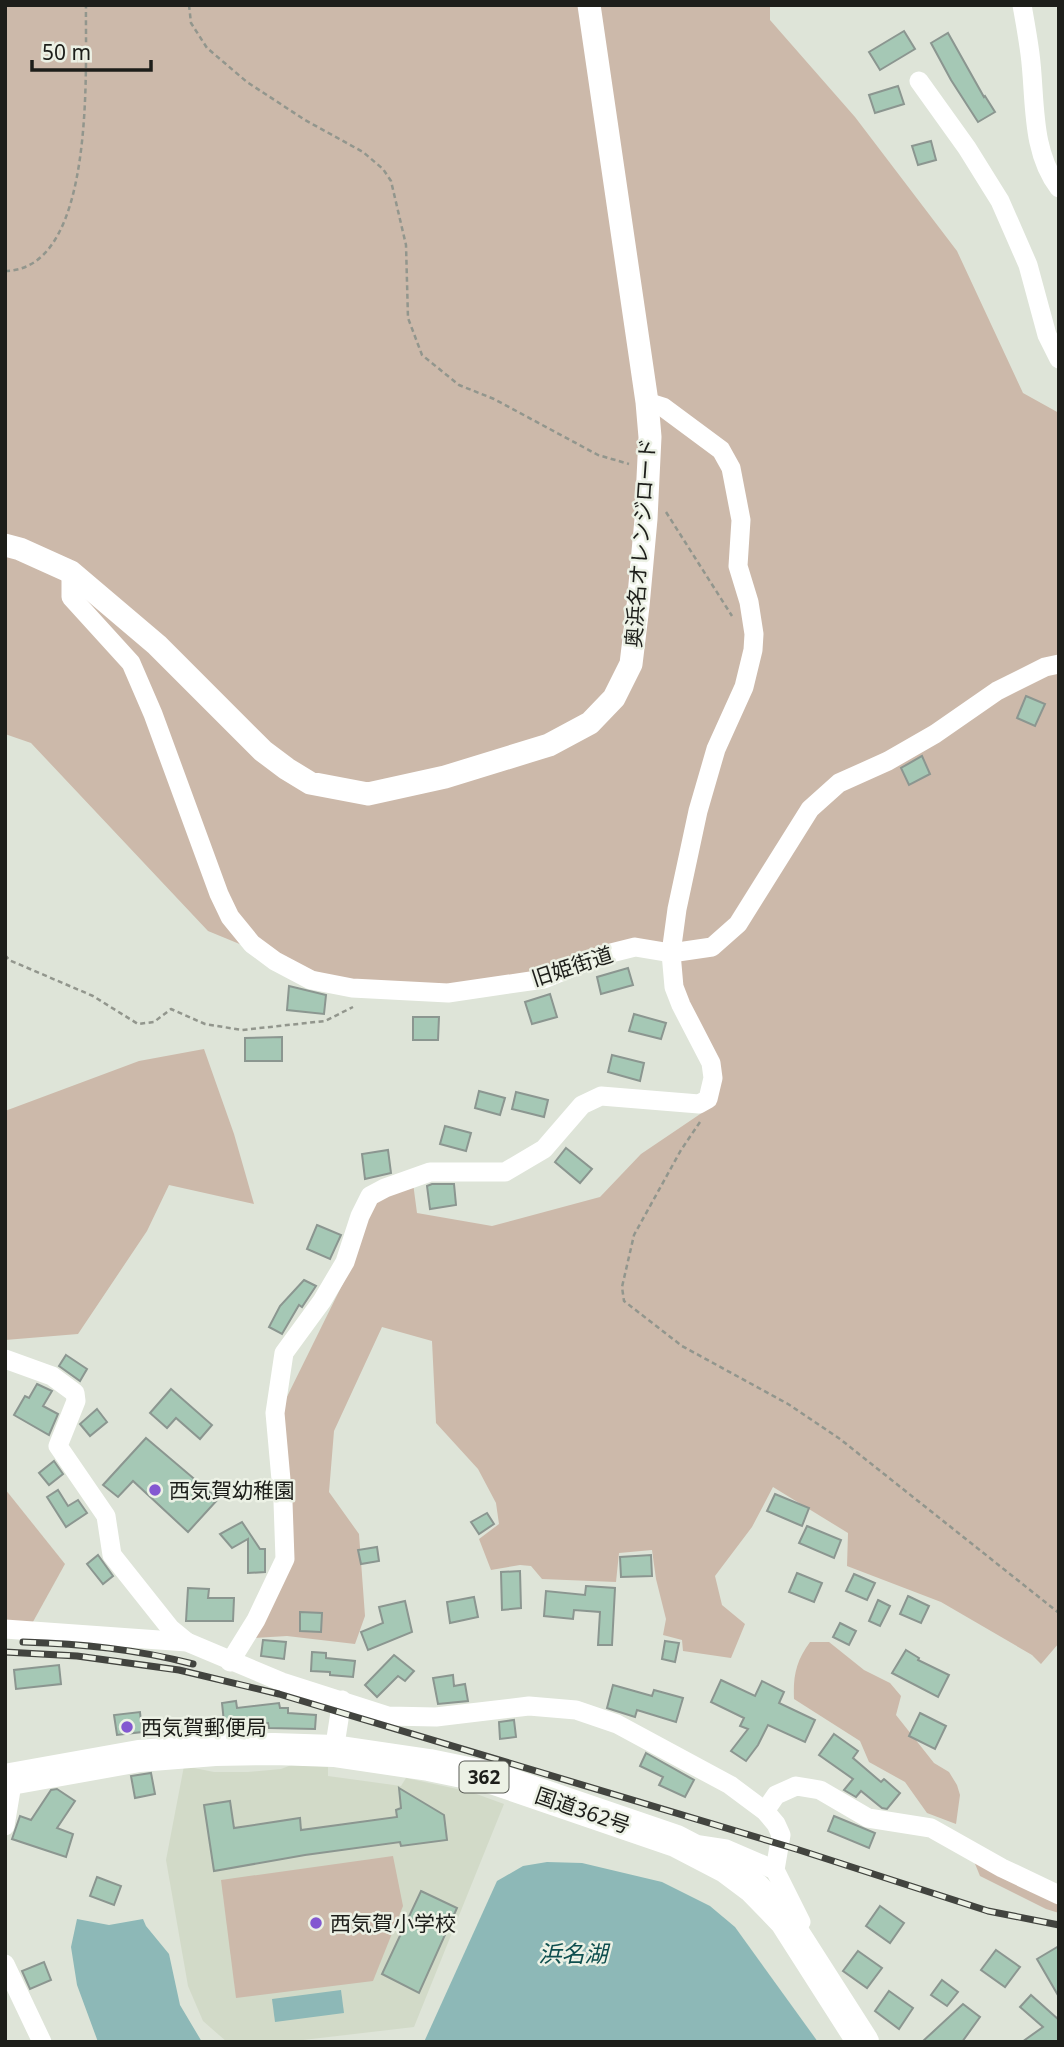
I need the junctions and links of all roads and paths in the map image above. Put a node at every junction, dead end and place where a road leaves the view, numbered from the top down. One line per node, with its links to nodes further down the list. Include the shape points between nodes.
1 (86, 5): 7 (path, via 84,127 68,213 47,252 30,265)
2 (189, 5): 10 (path, via 191,23 207,48 247,82 363,152 391,181 406,245 408,318 422,355 459,385 598,455)
3 (589, 5): 9 (street, 奥浜名オレンジロード)
4 (1022, 5): 6 (street, via 1038,140)
5 (919, 81): 8 (street, via 1000,201 1028,265 1047,335)
6 (1059, 187)
7 (5, 271)
8 (1059, 359)
9 (647, 402): 10 (street, 奥浜名オレンジロード); 14 (street, via 663,407 720,450 731,468 741,520 738,566)
10 (647, 470): 13 (street, 奥浜名オレンジロード, via 631,664 614,698 590,723 549,745 458,773 368,793 310,783 287,769 263,751 157,645)
11 (662, 503): 14 (path, via 734,617)
12 (5, 545): 13 (street, 奥浜名オレンジロード)
13 (71, 572): 18 (street, 旧姫街道, via 71,597 131,663 230,917 252,944 311,980)
14 (754, 634): 16 (street, via 744,687 716,749 698,811)
15 (1059, 664): 16 (street, 旧姫街道, via 997,691 935,734 839,783 810,809 738,923 712,947)
16 (671, 953): 18 (street, 旧姫街道, via 635,947 544,979 448,993); 19 (street, via 674,987 711,1063)
17 (5, 955): 18 (path, via 93,996 138,1024 153,1023 171,1009 205,1024 242,1030 295,1026 325,1021)
18 (380, 990)
19 (708, 1099): 21 (path, via 699,1123 634,1234 622,1287 624,1301 682,1346 788,1404 840,1439); 24 (street, via 699,1104 601,1096 582,1105 544,1149 505,1172 430,1172 370,1196 345,1262 284,1353 275,1413 285,1559 257,1620)
20 (5, 1359): 23 (street, via 52,1376 75,1393 58,1446 106,1516 112,1555 170,1628)
21 (1059, 1613)
22 (5, 1629): 23 (street)
23 (187, 1642): 24 (street)
24 (230, 1662): 25 (street)
25 (342, 1700): 26 (street); 28 (street, via 388,1716 436,1717 529,1706 576,1710 654,1743 730,1785)
26 (334, 1751): 27 (highway, 国道362号 / 362, via 215,1750 139,1756); 30 (highway, 国道362号 / 362, via 492,1778)
27 (9, 1779): 29 (street)
28 (765, 1811): 31 (street, via 781,1835); 32 (street, via 776,1796 796,1786 820,1790 868,1818 931,1828)
29 (5, 1826)
30 (676, 1841): 31 (street, via 726,1849); 33 (highway, 国道362号 / 362, via 726,1867 754,1888)
31 (775, 1870): 33 (street, via 807,1932)
32 (1059, 1895)
33 (803, 1945): 36 (highway, 国道362号 / 362)
34 (5, 1964): 35 (street)
35 (41, 2042)
36 (863, 2042)

